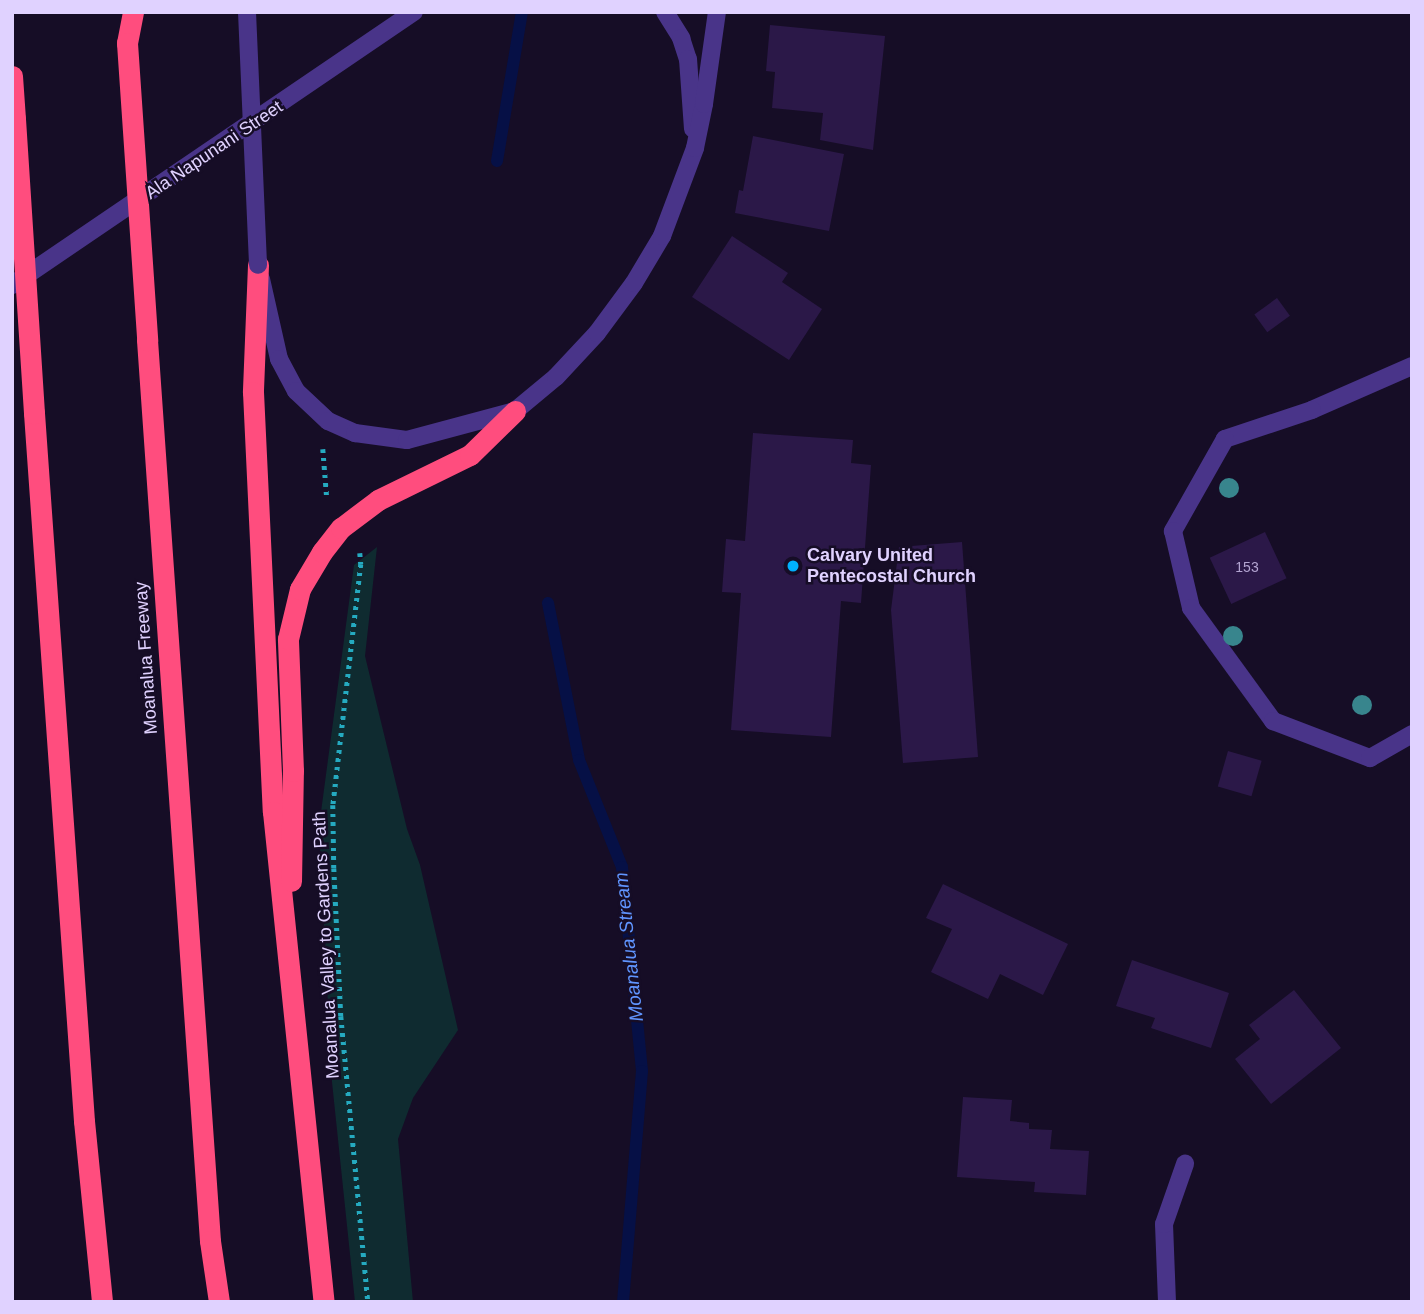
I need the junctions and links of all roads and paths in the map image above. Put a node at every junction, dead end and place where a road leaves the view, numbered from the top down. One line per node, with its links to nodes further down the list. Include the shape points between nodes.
1 (133, 12): 19 (highway, Moanalua Freeway, bridge, via 127,43 210,1241)
2 (247, 12): 8 (street, bridge)
3 (414, 12): 9 (street, Ala Napunani Street)
4 (665, 12): 7 (street, via 688,59)
5 (717, 12): 7 (street)
6 (12, 76): 18 (highway, bridge, via 85,1121)
7 (695, 148): 11 (street, via 662,236 634,283 556,377)
8 (258, 265): 11 (street, via 279,359 296,391 328,421 355,433 407,440); 16 (highway, via 253,392 257,512 272,812)
9 (12, 285)
10 (1412, 366): 15 (street, via 1312,410 1225,439 1173,531 1191,608 1273,721 1370,758)
11 (514, 411): 16 (highway, via 470,455 378,500 341,528 300,589 288,639 293,771)
12 (322, 437): 13 (path)
13 (327, 501)
14 (359, 547): 21 (path, Moanalua Valley to Gardens Path, via 362,564 333,805 333,843 341,1016)
15 (1412, 734)
16 (289, 985): 20 (highway)
17 (1185, 1164): 22 (street, via 1164,1224)
18 (103, 1302)
19 (219, 1302)
20 (324, 1302)
21 (368, 1302)
22 (1167, 1302)

